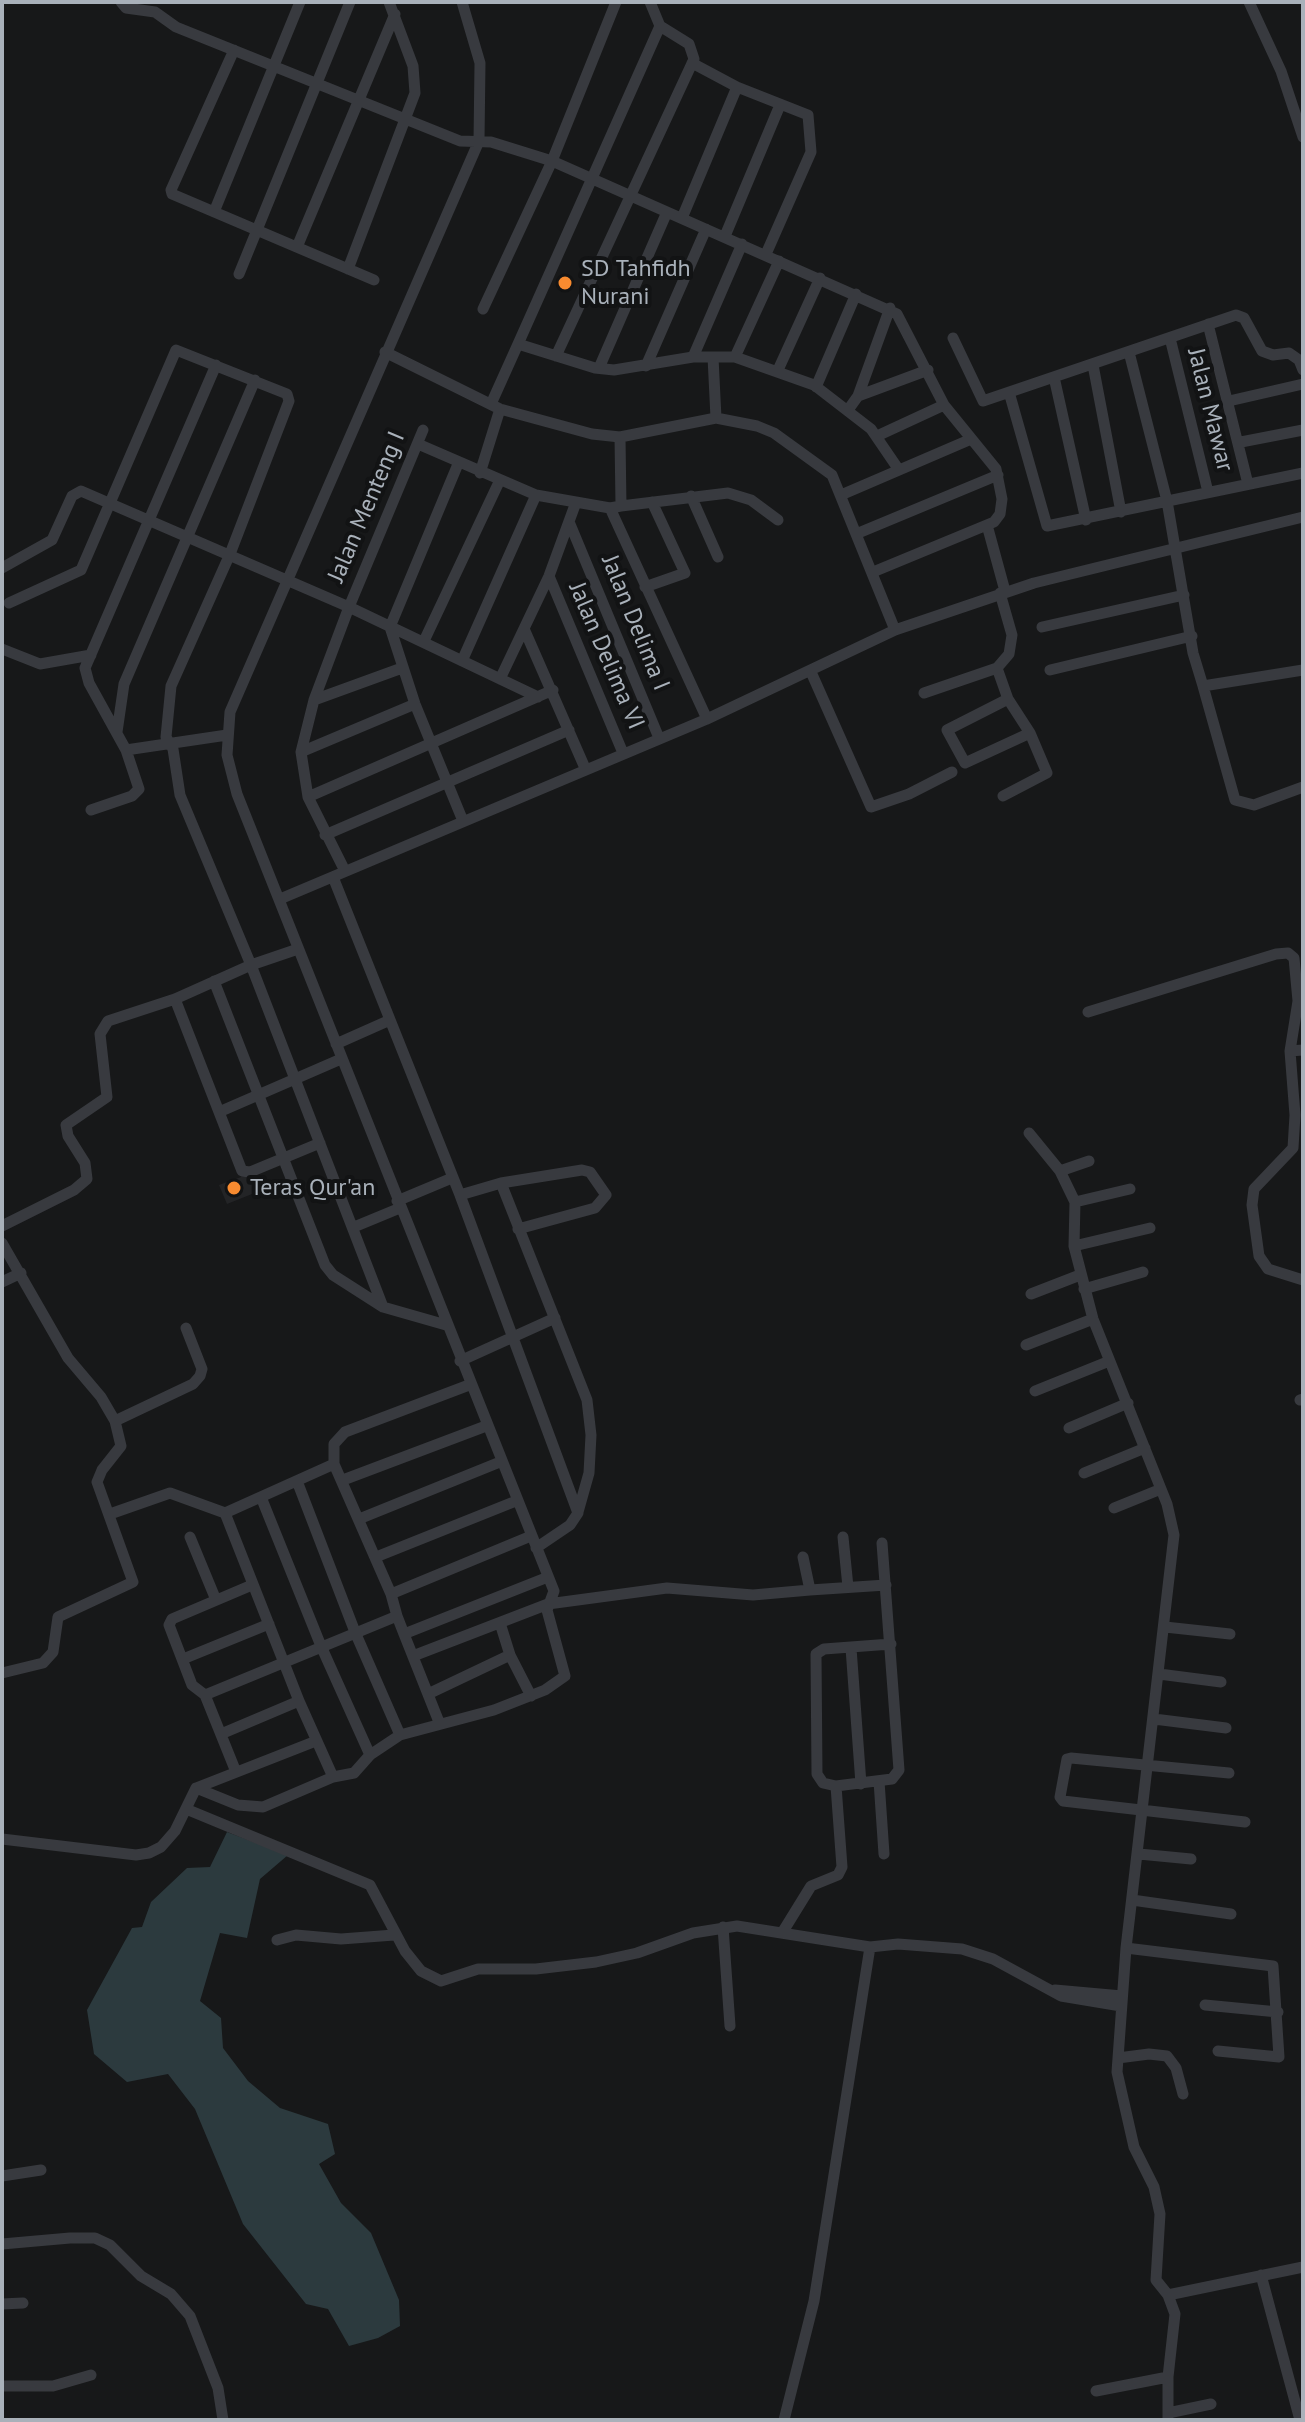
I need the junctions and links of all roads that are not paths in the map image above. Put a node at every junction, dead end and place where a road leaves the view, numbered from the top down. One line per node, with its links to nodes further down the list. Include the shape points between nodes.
1 (121, 2): 11 (street, via 126,8 155,12 176,27)
2 (300, 2): 13 (street)
3 (350, 2): 14 (street)
4 (389, 2): 9 (street)
5 (462, 2): 20 (street, via 480,63)
6 (616, 2): 21 (street)
7 (650, 2): 10 (street)
8 (1249, 2): 19 (street, via 1281,71)
9 (395, 14): 16 (street); 18 (street, via 416,80)
10 (660, 26): 12 (street, via 689,44); 22 (street)
11 (234, 50): 13 (street); 24 (street, via 171,190)
12 (692, 63): 15 (street); 23 (street)
13 (273, 70): 14 (street); 24 (street)
14 (315, 83): 16 (street); 27 (street)
15 (737, 87): 17 (street); 26 (street)
16 (359, 100): 18 (street); 31 (street)
17 (780, 105): 29 (street); 32 (street, via 808,115 811,152)
18 (407, 118): 20 (street, via 460,141); 34 (street)
19 (1303, 137)
20 (479, 141): 21 (street); 45 (street)
21 (552, 161): 22 (street); 40 (street)
22 (591, 178): 23 (street); 44 (street)
23 (632, 198): 25 (street); 47 (street)
24 (214, 212): 27 (street)
25 (667, 212): 26 (street); 54 (street)
26 (682, 218): 28 (street)
27 (256, 229): 31 (street); 35 (street)
28 (706, 229): 29 (street); 53 (street)
29 (725, 236): 30 (street)
30 (742, 244): 32 (street); 48 (street)
31 (297, 247): 34 (street)
32 (766, 254): 33 (street)
33 (779, 261): 36 (street); 50 (street)
34 (348, 269): 37 (street)
35 (239, 274)
36 (820, 278): 38 (street); 55 (street)
37 (374, 280)
38 (856, 294): 39 (street); 61 (street)
39 (890, 308): 56 (street); 63 (street)
40 (483, 309)
41 (1208, 324): 43 (street); 57 (street, via 1236,315 1244,318 1262,351 1289,353); 64 (street)
42 (953, 338): 62 (street, via 981,399)
43 (1170, 338): 46 (street); 83 (street, Jalan Mawar)
44 (518, 344): 47 (street); 66 (street)
45 (385, 352): 66 (street); 107 (street)
46 (1129, 352): 52 (street); 87 (street)
47 (556, 356): 54 (street)
48 (693, 357): 49 (street); 53 (street)
49 (713, 357): 50 (street); 68 (street)
50 (735, 357): 55 (street)
51 (216, 365): 59 (street); 88 (street, via 181,349 174,352); 94 (street)
52 (1093, 365): 58 (street); 92 (street)
53 (646, 366): 54 (street)
54 (599, 368)
55 (778, 370): 61 (street)
56 (928, 370): 63 (street); 65 (street)
57 (1303, 370)
58 (1054, 377): 62 (street); 96 (street)
59 (255, 380): 100 (street); 102 (street, via 284,392 289,401)
60 (1303, 384): 64 (street)
61 (816, 387): 67 (street)
62 (1009, 392): 96 (street, via 1043,521 1053,526)
63 (858, 396): 67 (street)
64 (1229, 401): 74 (street)
65 (944, 405): 71 (street); 73 (street)
66 (496, 406): 72 (street); 78 (street)
67 (848, 410): 71 (street)
68 (716, 418): 72 (street); 85 (street, via 757,426 796,446 832,475)
69 (423, 430): 75 (street, Jalan Menteng I)
70 (1303, 430): 74 (street)
71 (877, 436): 77 (street)
72 (620, 437): 91 (street)
73 (969, 440): 77 (street); 80 (street)
74 (1241, 442): 82 (street)
75 (418, 444): 76 (street); 112 (street, Jalan Menteng I)
76 (458, 464): 78 (street); 113 (street)
77 (899, 470): 85 (street)
78 (480, 473): 81 (street)
79 (1303, 473): 82 (street)
80 (998, 475): 98 (street, via 1000,514); 99 (street)
81 (499, 482): 84 (street); 118 (street)
82 (1248, 484): 83 (street)
83 (1208, 492): 87 (street)
84 (536, 495): 90 (street); 121 (street)
85 (841, 495): 99 (street)
86 (691, 496): 89 (street); 95 (street, via 737,494); 103 (street)
87 (1167, 501): 92 (street); 101 (street)
88 (112, 502): 94 (street); 104 (street, via 76,492 52,540); 111 (street, via 81,570)
89 (652, 502): 91 (street); 108 (street, via 685,573)
90 (575, 505): 91 (street); 97 (street)
91 (615, 507): 108 (street)
92 (1121, 512): 96 (street)
93 (1303, 517): 101 (street)
94 (152, 519): 100 (street); 120 (street)
95 (778, 520)
96 (1086, 520)
97 (570, 524): 106 (street); 140 (street, Jalan Delima I)
98 (987, 525): 105 (street); 109 (street)
99 (856, 534): 105 (street)
100 (188, 535): 102 (street); 138 (street, via 124,684)
101 (1176, 547): 109 (street); 110 (street)
102 (230, 554): 107 (street); 141 (street, via 169,694 166,737)
103 (718, 557)
104 (2, 568)
105 (873, 572): 115 (street)
106 (549, 576): 116 (street); 145 (street, Jalan Delima VI)
107 (288, 579): 112 (street); 139 (street, via 230,712)
108 (645, 587): 135 (street)
109 (1005, 591): 115 (street); 123 (street, via 1012,635 1009,654)
110 (1184, 595): 114 (street); 117 (street)
111 (9, 603)
112 (350, 604): 113 (street); 133 (street, Jalan Menteng I)
113 (390, 627): 118 (street); 122 (street)
114 (1042, 627)
115 (895, 630): 126 (street)
116 (525, 631): 127 (street); 129 (street)
117 (1192, 636): 124 (street); 128 (street)
118 (424, 641): 121 (street)
119 (2, 650): 120 (street, via 40,664)
120 (91, 655): 138 (street, via 86,676)
121 (462, 661): 127 (street)
122 (402, 668): 133 (street); 134 (street)
123 (997, 668): 130 (street); 132 (street)
124 (1050, 670)
125 (1303, 670): 128 (street)
126 (811, 672): 135 (street); 147 (street, via 871,807)
127 (500, 679): 131 (street)
128 (1203, 686): 149 (street, via 1235,800 1254,805)
129 (553, 690): 131 (street); 136 (street)
130 (924, 693)
131 (538, 697): 142 (street)
132 (1008, 699): 137 (street); 137 (street, via 947,730 965,763)
133 (314, 700): 144 (street, Jalan Menteng I)
134 (415, 704): 142 (street); 144 (street)
135 (707, 719): 140 (street)
136 (569, 730): 146 (street); 148 (street)
137 (1030, 733): 150 (street, via 1047,773)
138 (117, 734): 143 (street)
139 (227, 735): 141 (street); 157 (street, via 230,774)
140 (659, 738): 145 (street)
141 (171, 744): 143 (street); 159 (street, via 180,795)
142 (432, 744): 148 (street); 151 (street)
143 (126, 750): 152 (street, via 137,793)
144 (301, 752): 151 (street)
145 (623, 753): 146 (street)
146 (585, 768): 153 (street)
147 (952, 772)
148 (449, 783): 153 (street); 154 (street)
149 (1303, 787)
150 (1003, 796)
151 (308, 797): 154 (street)
152 (91, 810)
153 (463, 821): 155 (street)
154 (325, 835): 155 (street)
155 (345, 871): 156 (street)
156 (333, 877): 157 (street); 164 (street)
157 (280, 899): 158 (street)
158 (298, 949): 159 (street); 165 (street)
159 (251, 965): 160 (street); 169 (street)
160 (214, 981): 161 (street); 170 (street)
161 (175, 999): 171 (street); 183 (street, via 103,1027 107,1097 66,1125 87,1179)
162 (1300, 1000): 163 (street, via 1294,958 1288,953); 167 (street)
163 (1088, 1012)
164 (390, 1020): 165 (street); 177 (street)
165 (336, 1044): 168 (street)
166 (1303, 1050): 167 (street)
167 (1290, 1051): 192 (street, via 1293,1148 1254,1189 1252,1205 1259,1256 1268,1269)
168 (341, 1059): 169 (street); 182 (street)
169 (294, 1078): 170 (street); 173 (street)
170 (256, 1095): 171 (street); 174 (street)
171 (219, 1112): 174 (street, via 242,1171)
172 (1029, 1133): 176 (street)
173 (320, 1143): 174 (street); 184 (street)
174 (282, 1159): 196 (street, via 325,1265)
175 (1089, 1161): 176 (street)
176 (1060, 1171): 181 (street)
177 (452, 1178): 180 (street); 182 (street)
178 (501, 1183): 180 (street); 186 (street); 186 (street, via 582,1170 590,1172 606,1195 595,1208)
179 (1130, 1189): 181 (street)
180 (460, 1195): 201 (street)
181 (1075, 1202): 188 (street)
182 (398, 1204): 184 (street); 199 (street)
183 (2, 1226)
184 (354, 1227): 196 (street)
185 (1150, 1228): 188 (street)
186 (518, 1229): 197 (street)
187 (2, 1243): 190 (street)
188 (1074, 1246): 191 (street)
189 (1143, 1272): 194 (street)
190 (21, 1273): 193 (street); 208 (street, via 68,1358)
191 (1080, 1275): 194 (street); 195 (street)
192 (1303, 1280)
193 (2, 1282)
194 (1084, 1289): 198 (street)
195 (1031, 1294)
196 (383, 1307): 199 (street)
197 (555, 1318): 201 (street); 222 (street, via 590,1421 589,1473)
198 (1093, 1319): 202 (street); 204 (street)
199 (446, 1325): 203 (street)
200 (186, 1328): 208 (street, via 200,1376)
201 (513, 1334): 203 (street); 222 (street)
202 (1026, 1345)
203 (460, 1361): 205 (street)
204 (1107, 1362): 206 (street); 207 (street)
205 (469, 1385): 209 (street); 213 (street, via 345,1432 334,1444)
206 (1035, 1391)
207 (1128, 1403): 210 (street); 211 (street)
208 (115, 1421): 223 (street, via 121,1446 97,1482)
209 (486, 1426): 212 (street); 215 (street)
210 (1069, 1428)
211 (1145, 1448): 214 (street); 217 (street)
212 (500, 1462): 219 (street); 224 (street)
213 (334, 1464): 215 (street); 216 (street)
214 (1084, 1473)
215 (343, 1480): 224 (street)
216 (297, 1481): 218 (street); 243 (street)
217 (1161, 1489): 220 (street); 242 (street, via 1174,1535)
218 (261, 1497): 221 (street); 247 (street)
219 (516, 1501): 227 (street); 229 (street)
220 (1114, 1508)
221 (225, 1513): 223 (street, via 170,1493); 232 (street)
222 (578, 1513): 227 (street, via 570,1525)
223 (110, 1514): 253 (street, via 133,1582 58,1617 53,1652 43,1663)
224 (359, 1519): 229 (street)
225 (190, 1537): 237 (street)
226 (843, 1537): 234 (street)
227 (533, 1542): 231 (street); 236 (street)
228 (882, 1543): 233 (street)
229 (376, 1557): 236 (street)
230 (803, 1557): 235 (street)
231 (548, 1577): 238 (street, via 554,1591); 244 (street)
232 (252, 1585): 237 (street); 241 (street)
233 (886, 1585): 234 (street); 246 (street)
234 (848, 1587): 235 (street)
235 (810, 1590): 238 (street, via 753,1595 667,1588)
236 (391, 1594): 239 (street)
237 (216, 1600): 251 (street, via 170,1622)
238 (548, 1604): 240 (street); 258 (street, via 549,1625 566,1670 560,1682)
239 (397, 1616): 243 (street); 244 (street)
240 (500, 1623): 249 (street); 250 (street)
241 (269, 1624): 251 (street); 252 (street)
242 (1165, 1627): 245 (street); 254 (street)
243 (355, 1632): 247 (street); 264 (street)
244 (404, 1634): 250 (street)
245 (1230, 1634)
246 (891, 1644): 248 (street); 271 (street, via 899,1770 892,1779)
247 (321, 1646): 252 (street); 266 (street)
248 (851, 1648): 272 (street); 273 (street, via 824,1649 814,1661 817,1774 823,1783)
249 (510, 1655): 256 (street); 258 (street)
250 (413, 1656): 256 (street)
251 (183, 1659): 257 (street, via 192,1685)
252 (284, 1661): 257 (street); 259 (street)
253 (2, 1673)
254 (1159, 1674): 255 (street); 260 (street)
255 (1221, 1682)
256 (428, 1694): 261 (street)
257 (205, 1695): 263 (street)
258 (531, 1696): 261 (street, via 466,1719)
259 (299, 1701): 263 (street); 265 (street)
260 (1154, 1719): 262 (street); 267 (street)
261 (439, 1722): 264 (street)
262 (1226, 1728)
263 (221, 1734): 268 (street)
264 (400, 1735): 266 (street)
265 (316, 1741): 268 (street); 270 (street)
266 (370, 1755): 270 (street, via 354,1773)
267 (1149, 1765): 269 (street); 275 (street); 275 (street, via 1069,1758 1060,1797)
268 (236, 1772): 274 (street)
269 (1229, 1773)
270 (333, 1777): 274 (street, via 257,1807)
271 (879, 1781): 272 (street); 279 (street)
272 (861, 1784): 273 (street)
273 (836, 1786): 285 (street, via 842,1867 838,1875 811,1886)
274 (196, 1788): 276 (street)
275 (1144, 1808): 277 (street); 280 (street)
276 (186, 1809): 278 (street, via 166,1843 149,1853); 286 (street, via 362,1880 378,1895)
277 (1245, 1822)
278 (2, 1839)
279 (884, 1854)
280 (1139, 1854): 281 (street); 282 (street)
281 (1191, 1859)
282 (1132, 1900): 283 (street); 289 (street)
283 (1231, 1914)
284 (723, 1927): 285 (street); 286 (street, via 596,1962 478,1969 441,1981 421,1971); 293 (street)
285 (782, 1933): 288 (street)
286 (394, 1935): 287 (street, via 296,1935)
287 (277, 1940)
288 (870, 1947): 290 (street, via 962,1949 1069,1998); 312 (street, via 814,2301)
289 (1126, 1948): 290 (street); 292 (street, via 1273,1966)
290 (1121, 2001): 295 (street)
291 (1205, 2005): 292 (street)
292 (1278, 2012): 294 (street, via 1279,2057)
293 (730, 2026)
294 (1218, 2051)
295 (1118, 2058): 296 (street, via 1167,2056); 302 (street, via 1134,2147 1158,2203 1156,2280)
296 (1183, 2094)
297 (41, 2170): 298 (street)
298 (2, 2176)
299 (2, 2244): 311 (street, via 95,2238 110,2245 190,2316 218,2388)
300 (1303, 2267): 301 (street)
301 (1261, 2275): 302 (street); 313 (street)
302 (1168, 2295): 306 (street, via 1175,2314)
303 (23, 2303): 304 (street)
304 (2, 2304)
305 (91, 2375): 307 (street, via 53,2386)
306 (1168, 2377): 308 (street); 310 (street)
307 (2, 2386)
308 (1096, 2391)
309 (1211, 2404): 310 (street)
310 (1168, 2416)
311 (223, 2420)
312 (784, 2420)
313 (1300, 2420)

